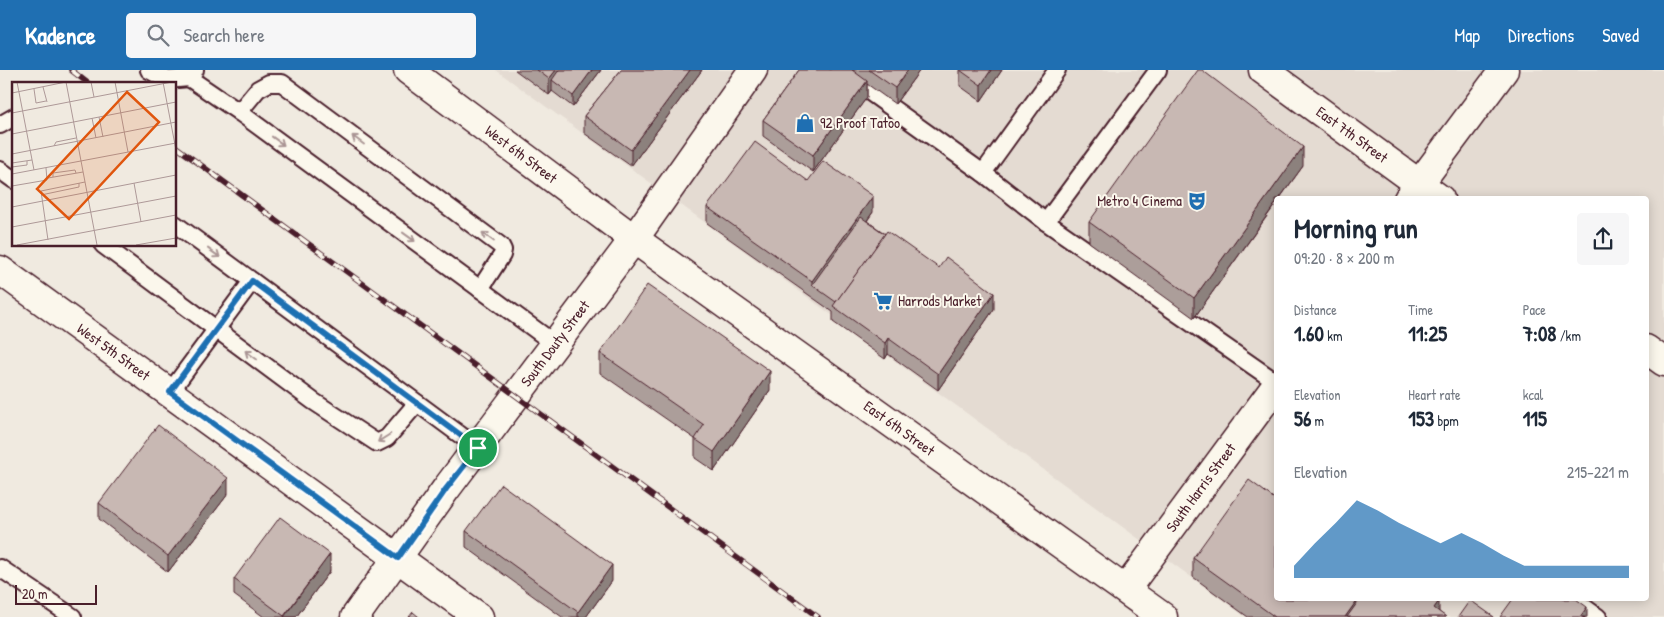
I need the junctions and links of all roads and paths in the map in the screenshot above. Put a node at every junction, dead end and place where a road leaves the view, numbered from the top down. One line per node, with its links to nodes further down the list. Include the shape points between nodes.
1 (149, 70): 9 (lane, via 167,80)
2 (408, 70): 19 (street, West 6th Street)
3 (753, 70): 19 (street, South Douty Street)
4 (839, 70): 14 (lane)
5 (1057, 70): 14 (lane)
6 (1158, 70): 17 (lane)
7 (1263, 70): 16 (street, East 7th Street)
8 (1504, 70): 16 (street)
9 (192, 74): 10 (lane)
10 (239, 112): 23 (lane, one-way to 23); 23 (lane, one-way to 10, via 502,255 504,250 501,246 282,83 269,83 258,89)
11 (12, 116): 12 (lane)
12 (0, 125)
13 (0, 170): 15 (lane)
14 (983, 173): 17 (lane)
15 (12, 179)
16 (1422, 194)
17 (1046, 222): 28 (lane)
18 (176, 225): 22 (lane, one-way to 22)
19 (634, 239): 25 (street, South Douty Street); 35 (street, East 6th Street)
20 (104, 246): 24 (lane)
21 (0, 270): 30 (street, West 5th Street)
22 (252, 281): 24 (lane); 31 (lane)
23 (480, 289): 25 (lane)
24 (217, 329): 30 (lane); 31 (lane, one-way to 24, via 388,438 377,443 313,401)
25 (555, 344): 32 (street, South Douty Street)
26 (1649, 351): 27 (street)
27 (1664, 362)
28 (1274, 381)
29 (1274, 389): 35 (street, South Harris Street)
30 (170, 392): 33 (street, West 5th Street)
31 (417, 403): 32 (lane)
32 (478, 448): 33 (street, South Douty Street)
33 (398, 558): 38 (street, South Douty Street); 39 (street, West 5th Street)
34 (0, 568): 37 (lane)
35 (1126, 589): 40 (street, East 6th Street)
36 (1576, 601): 41 (lane)
37 (73, 617)
38 (355, 617)
39 (479, 617)
40 (1163, 617)
41 (1598, 617)

